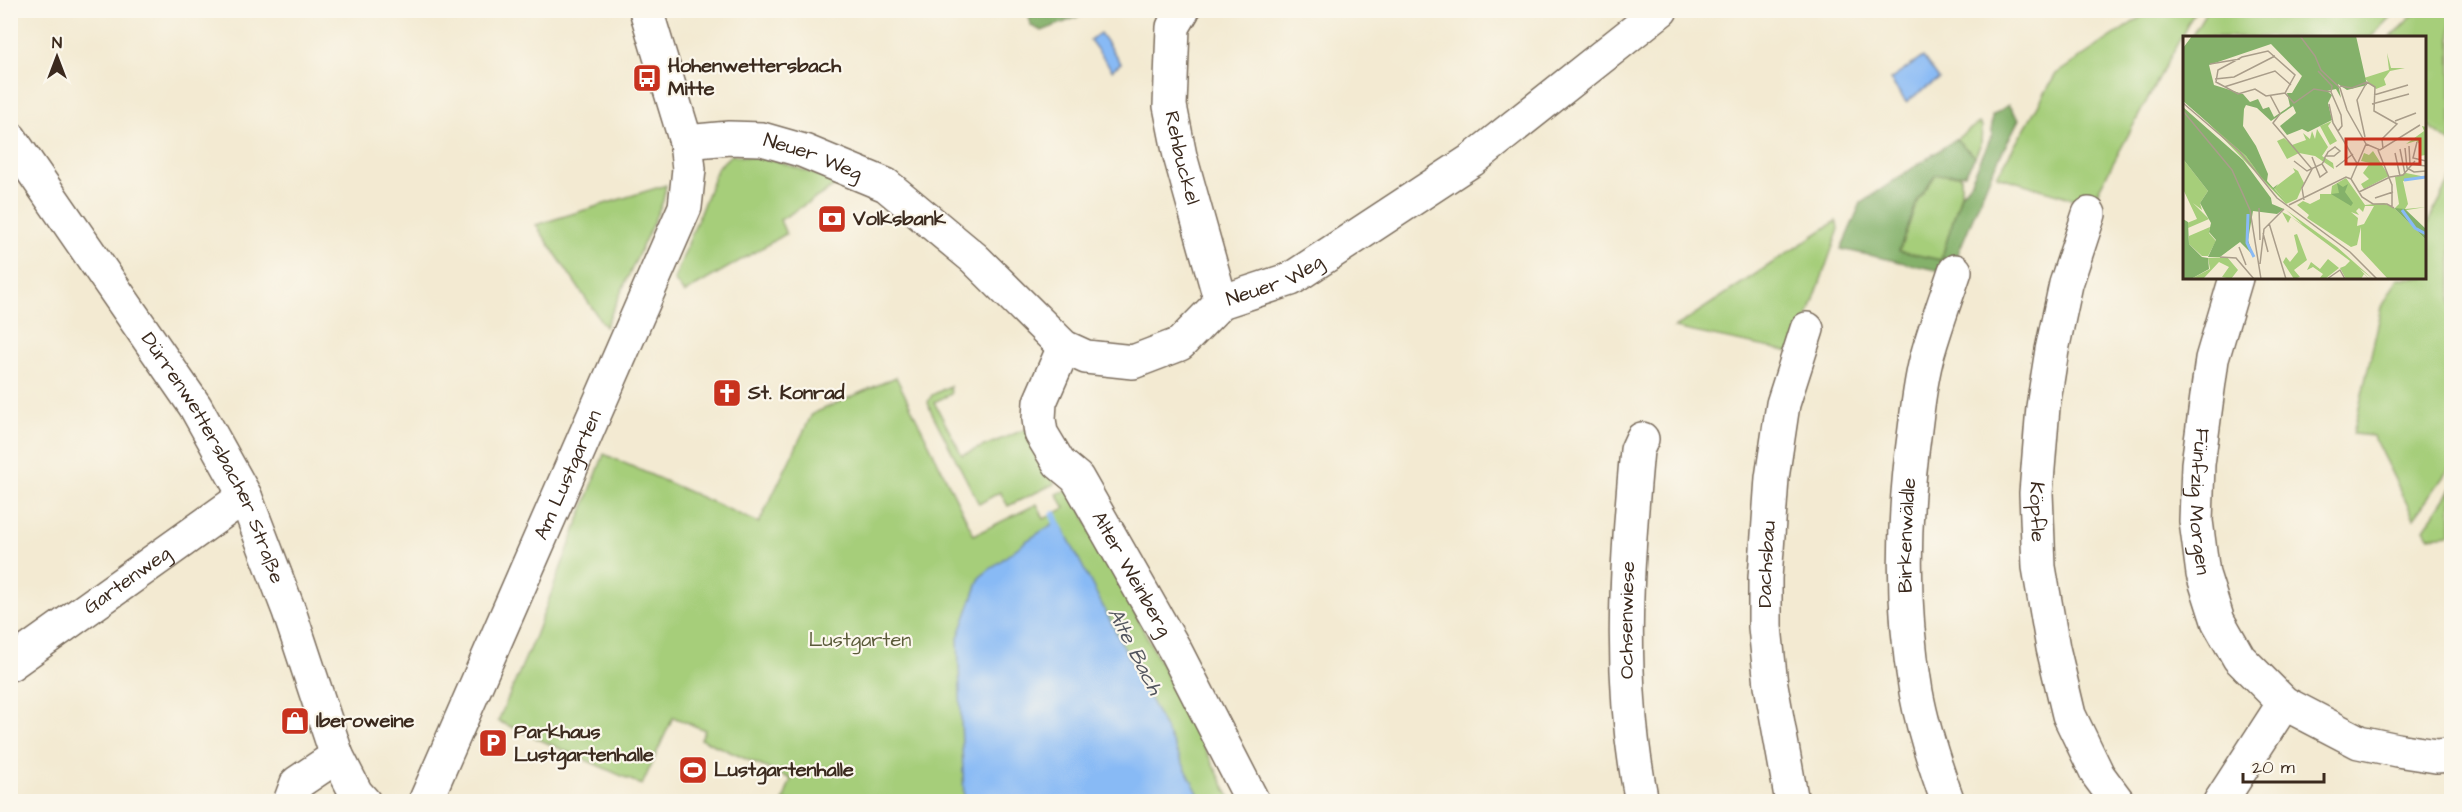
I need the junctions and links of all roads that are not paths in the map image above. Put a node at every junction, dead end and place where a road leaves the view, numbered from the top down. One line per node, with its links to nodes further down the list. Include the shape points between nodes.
1 (646, 10): 5 (street, Am Lustgarten)
2 (1183, 10): 9 (street, Rehbuckel, via 1173,27 1170,106)
3 (1661, 10): 9 (street, Neuer Weg, via 1472,160 1291,279)
4 (10, 138): 13 (street, Dürrenwettersbacher Straße, via 195,406)
5 (686, 142): 11 (street, Neuer Weg, via 762,140 804,151 886,185 975,258); 20 (street, Am Lustgarten, via 689,169 685,207)
6 (2089, 214): 25 (street, Köpfle, via 2066,285 2043,407 2036,493 2039,567 2069,715 2098,775)
7 (1955, 271): 24 (street, Birkenwäldle, via 1927,354 1909,469 1906,537 1908,636 1916,693)
8 (2236, 279): 15 (street, Fünfzig Morgen, via 2212,359 2202,426 2196,521 2204,574 2218,621 2239,658)
9 (1221, 302): 11 (street, Neuer Weg, via 1180,344 1133,362 1086,357)
10 (1807, 329): 23 (street, Dachsbau, via 1783,404 1772,478 1765,578 1771,685)
11 (1064, 347): 21 (street, Alter Weinberg, via 1040,402 1041,433 1059,463 1077,478 1175,650)
12 (1642, 438): 22 (street, Ochsenwiese, via 1637,450 1627,561 1628,708)
13 (245, 496): 14 (street, Gartenweg); 17 (street, Dürrenwettersbacher Straße, via 289,611)
14 (10, 664)
15 (2284, 703): 16 (street, Fünfzig Morgen, via 2359,742 2436,756); 26 (street)
16 (2451, 755)
17 (337, 756): 18 (street, via 297,783); 19 (street, Dürrenwettersbacher Straße)
18 (290, 801)
19 (364, 801)
20 (425, 801)
21 (1253, 801)
22 (1642, 801)
23 (1792, 801)
24 (1948, 801)
25 (2118, 801)
26 (2220, 801)

